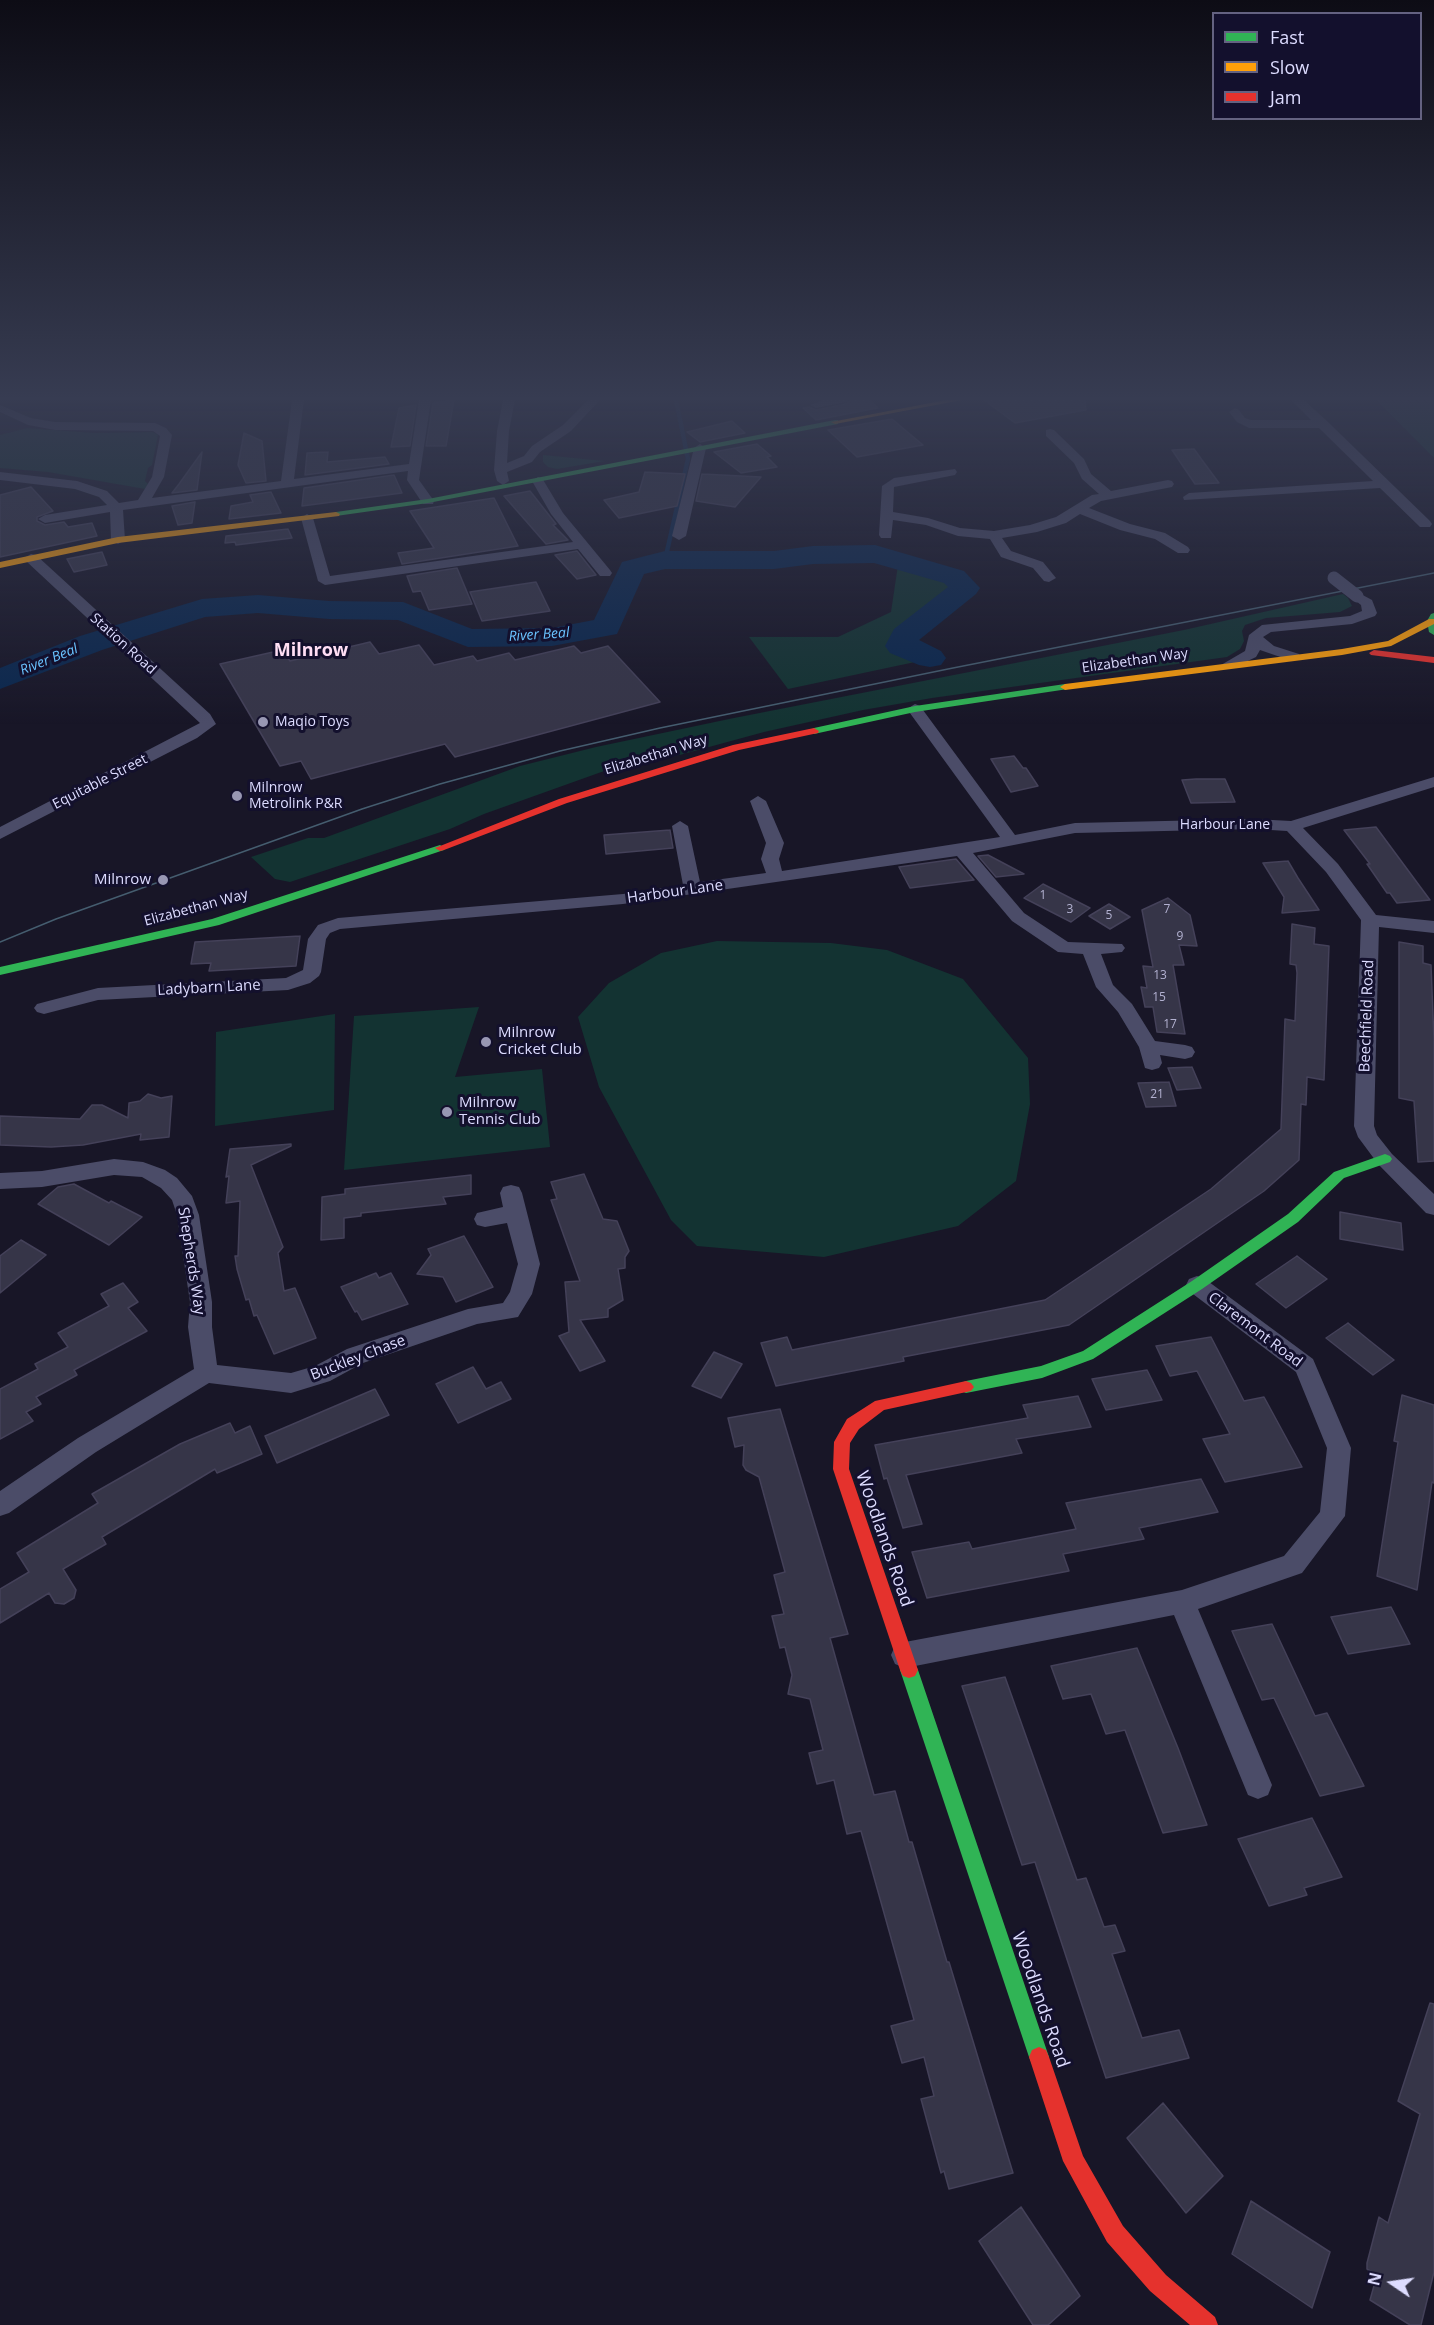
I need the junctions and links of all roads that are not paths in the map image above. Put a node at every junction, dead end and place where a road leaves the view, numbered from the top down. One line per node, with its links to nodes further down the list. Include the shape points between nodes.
1 (107, 508): 12 (street)
2 (116, 508): 17 (street)
3 (375, 508): 11 (street)
4 (555, 508): 18 (street)
5 (685, 508): 15 (street)
6 (887, 508): 10 (street)
7 (1079, 508): 16 (street, via 1061,520 1032,530)
8 (1080, 508): 19 (street, via 1160,536)
9 (1408, 508): 13 (street)
10 (887, 515): 14 (street); 16 (street, via 958,532)
11 (307, 518): 17 (street); 18 (street, via 326,581)
12 (45, 519)
13 (1425, 524)
14 (886, 535)
15 (679, 536)
16 (994, 536): 23 (street, via 1006,554 1038,565)
17 (118, 540): 20 (street)
18 (582, 544): 22 (street)
19 (1183, 550)
20 (31, 558): 21 (street); 32 (street, Station Road, via 205,717 207,724)
21 (0, 565)
22 (605, 573)
23 (1049, 578)
24 (1334, 579): 26 (street, bridge, via 1367,603 1370,613 1352,620 1267,628)
25 (1433, 623): 27 (street, Elizabethan Way, via 1391,643)
26 (1254, 639): 28 (street); 30 (street, via 1251,654)
27 (1342, 652): 28 (street, Elizabethan Way); 29 (street, Elizabethan Way)
28 (1294, 657): 30 (street, Elizabethan Way)
29 (1434, 660)
30 (1228, 665): 31 (street, Elizabethan Way)
31 (915, 709): 38 (street); 47 (street, Elizabethan Way, via 737,747 563,801 413,859 215,922)
32 (200, 730): 37 (street, Equitable Street)
33 (1434, 782): 36 (street, Harbour Lane)
34 (758, 801): 40 (street, via 775,843 770,859)
35 (680, 826): 41 (street)
36 (1292, 826): 38 (street, Harbour Lane, via 1075,828); 42 (street, via 1332,868)
37 (0, 834)
38 (1010, 840): 39 (street, Harbour Lane)
39 (961, 850): 40 (street, Harbour Lane); 45 (street, via 1018,917 1064,948)
40 (776, 878): 41 (street, Harbour Lane)
41 (693, 889): 43 (street, Harbour Lane, via 623,899)
42 (1370, 920): 44 (street); 50 (street, Beechfield Road, via 1363,1116 1368,1137)
43 (338, 924): 48 (street, Ladybarn Lane, via 324,929 317,939 312,972 288,984 98,994)
44 (1434, 927)
45 (1090, 948): 46 (street); 49 (street, via 1106,987 1125,1008 1151,1055)
46 (1116, 948)
47 (1, 971)
48 (44, 1008)
49 (1185, 1052)
50 (1385, 1159): 52 (street, Beechfield Road); 54 (street, Woodlands Road, via 1339,1175 1293,1218)
51 (0, 1181): 55 (street, Shepherds Way, via 42,1179 114,1167 142,1170 169,1183 181,1196 188,1215 201,1302)
52 (1434, 1207)
53 (485, 1219): 55 (street, Buckley Chase, via 513,1203 529,1263 514,1320 476,1315 355,1356 322,1374 291,1383)
54 (1197, 1285): 57 (street, Claremont Road, via 1305,1366 1339,1448 1332,1516 1293,1565); 58 (street, Woodlands Road, via 1068,1364 880,1405 853,1424 842,1442 841,1469)
55 (206, 1373): 56 (street, via 106,1421)
56 (0, 1505)
57 (1182, 1602): 58 (street, Claremont Road); 59 (street)
58 (905, 1655): 60 (street, Woodlands Road, via 1074,2161 1115,2234 1158,2283)
59 (1258, 1785)
60 (1207, 2325)

